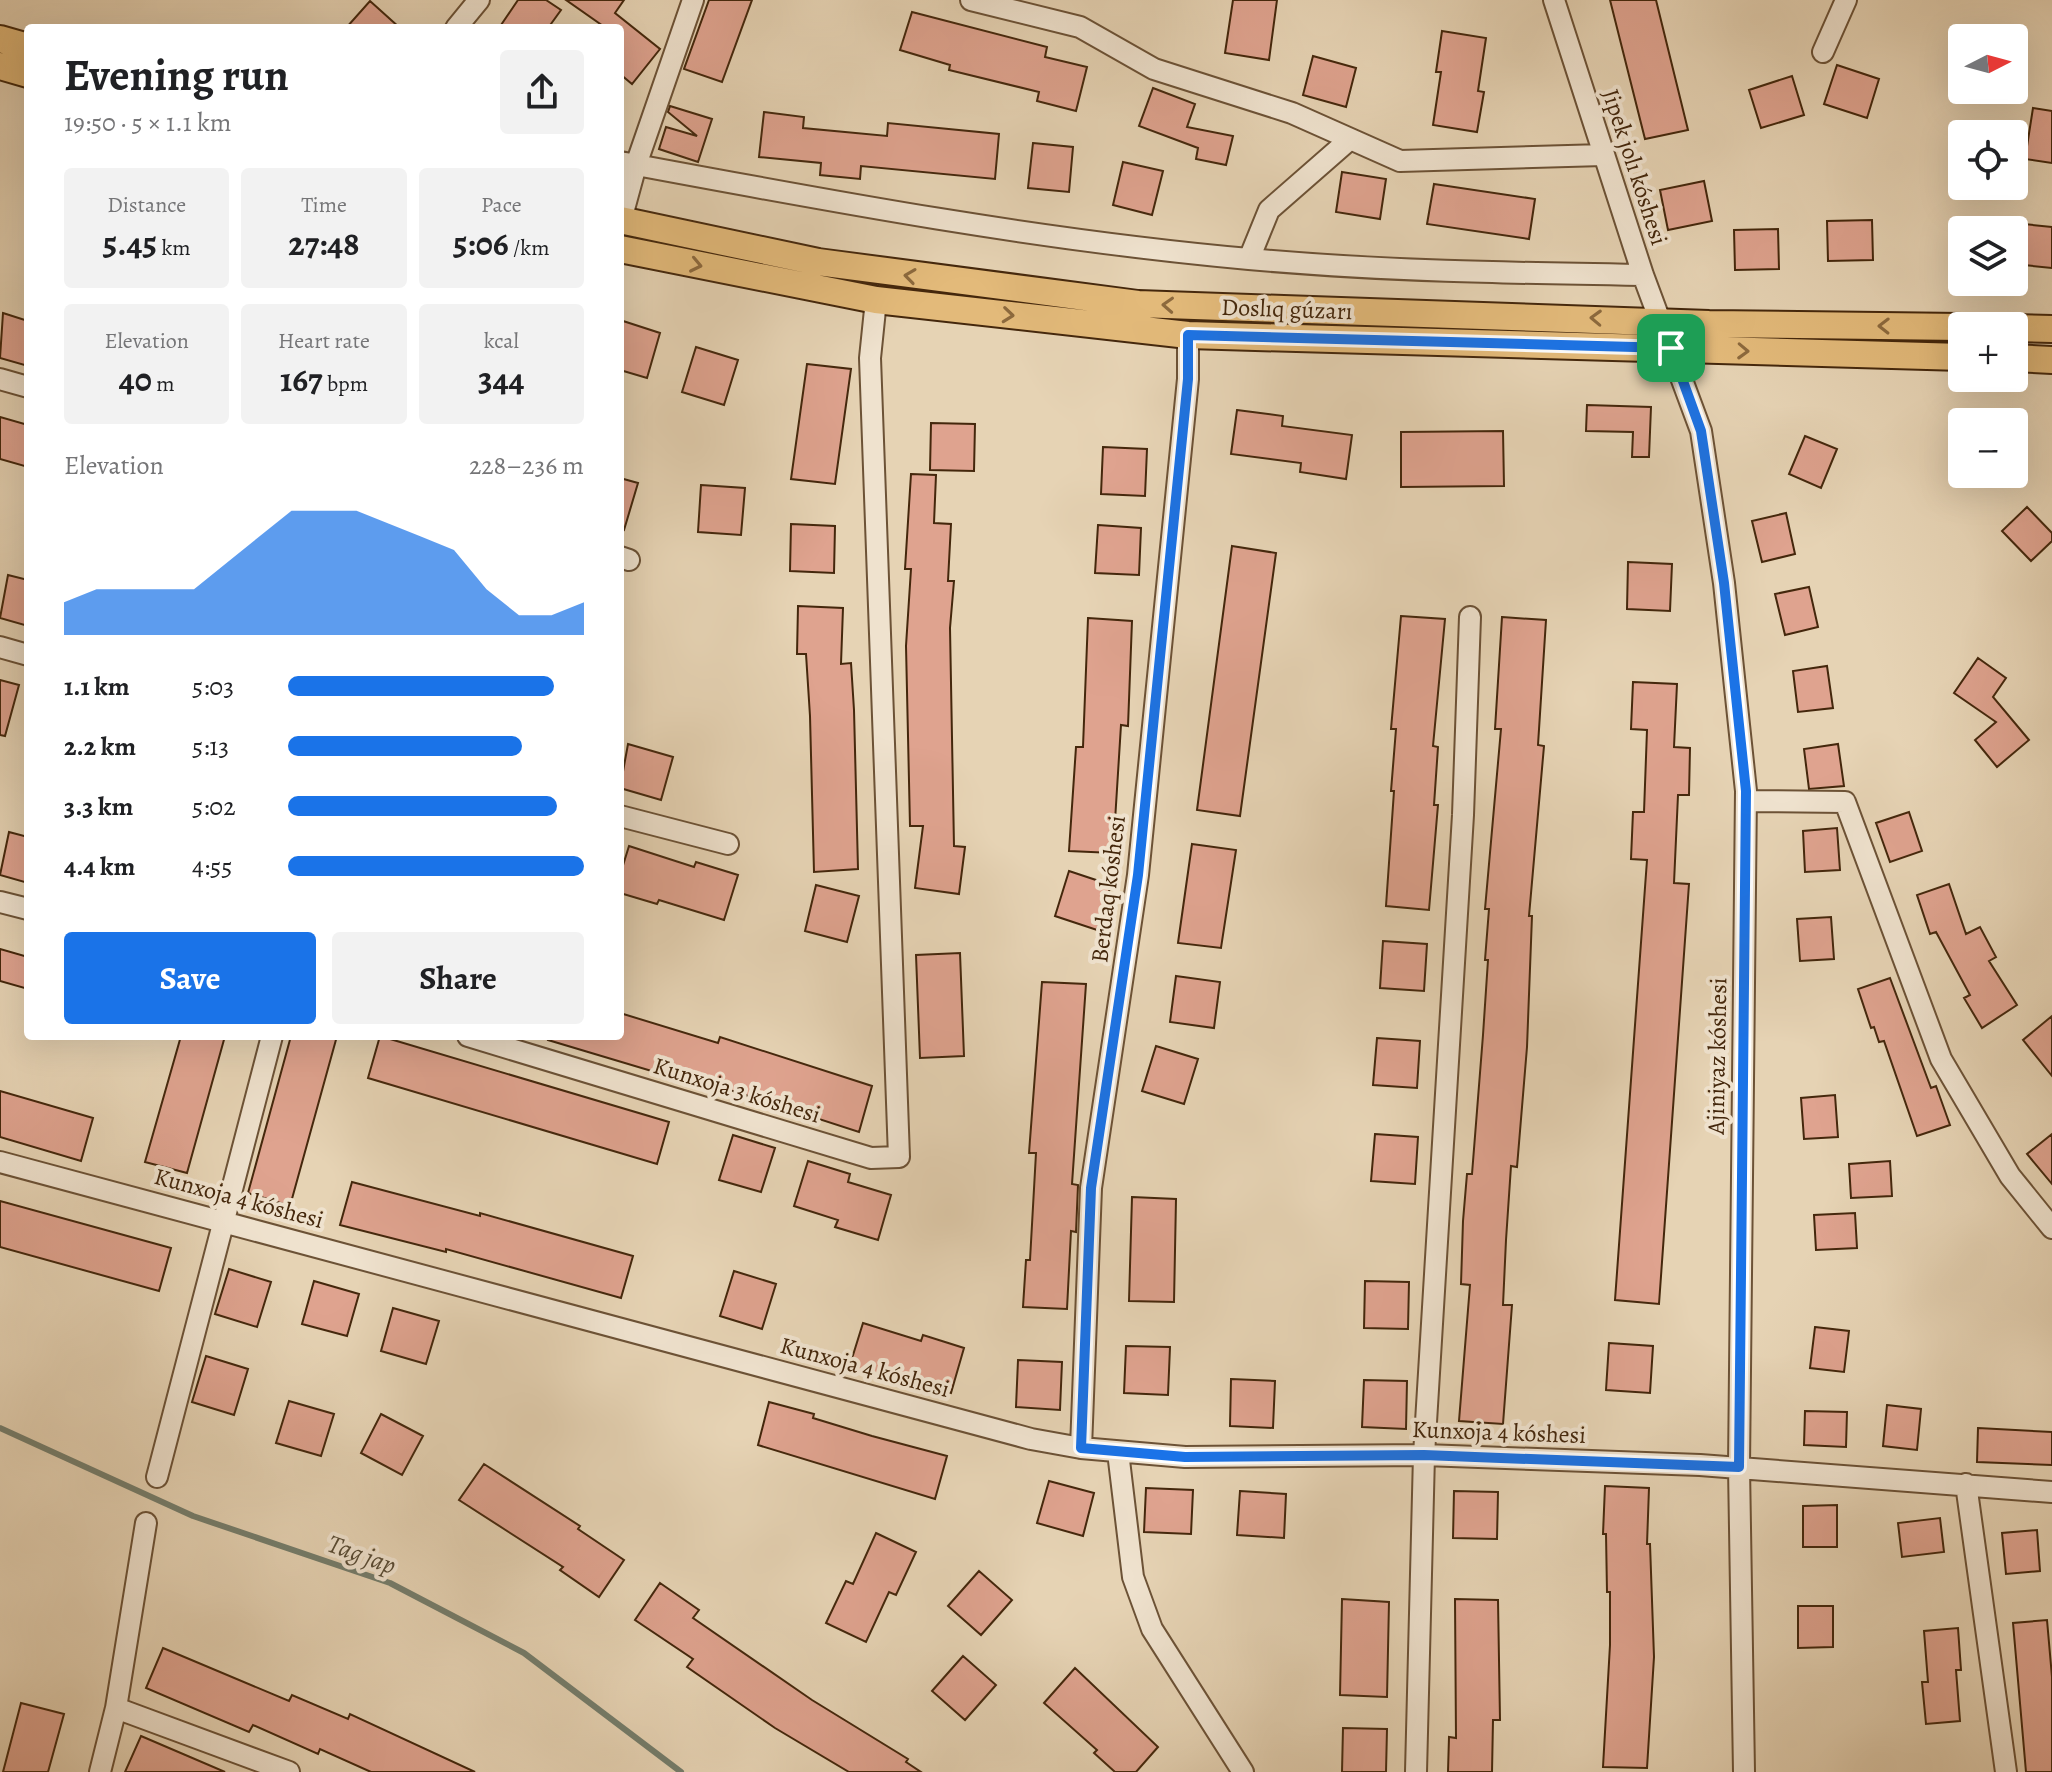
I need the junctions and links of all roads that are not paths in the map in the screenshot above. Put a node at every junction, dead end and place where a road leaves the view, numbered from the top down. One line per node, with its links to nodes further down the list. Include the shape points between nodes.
1 (479, 0): 6 (street)
2 (693, 0): 14 (street)
3 (971, 0): 12 (street, via 1080,27 1154,69 1292,113)
4 (1554, 0): 13 (street, Jipek jolı kóshesi)
5 (1846, 0): 9 (street)
6 (459, 24)
7 (0, 39): 8 (main road)
8 (24, 46)
9 (1823, 52)
10 (0, 66): 11 (main road)
11 (24, 73)
12 (1349, 140): 13 (street, via 1400,161); 18 (street, via 1269,210)
13 (1603, 155): 19 (street, Jipek jolı kóshesi)
14 (628, 163): 15 (street); 18 (street, via 921,219)
15 (624, 192)
16 (624, 221): 21 (main road, Doslıq gúzarı, one-way to 16, via 1138,304 818,262)
17 (624, 250): 20 (main road, Doslıq gúzarı, one-way to 20)
18 (1249, 259): 19 (street)
19 (1643, 275): 21 (street, Jipek jolı kóshesi)
20 (876, 300): 25 (main road, Doslıq gúzarı, one-way to 25); 41 (street, Kunxoja 3 kóshesi, via 870,358 899,1157 871,1158)
21 (1661, 320): 22 (main road, Doslıq gúzarı, one-way to 21); 26 (street, Jipek jolı kóshesi)
22 (1948, 327)
23 (2028, 328): 24 (main road)
24 (2052, 329)
25 (1188, 335): 26 (main road, Doslıq gúzarı); 45 (street, Berdaq kóshesi, via 1188,379 1138,875 1091,1188)
26 (1671, 348): 27 (main road, Doslıq gúzarı, one-way to 27); 35 (street, Ajiniyaz kóshesi, via 1701,431 1724,583)
27 (1948, 357)
28 (2028, 359): 29 (main road)
29 (2052, 360)
30 (0, 379): 31 (street)
31 (24, 386)
32 (1470, 617): 47 (street)
33 (0, 647): 34 (street)
34 (24, 654)
35 (1746, 801): 44 (street, via 1845,802 1941,1059 2010,1176); 48 (street, Ajiniyaz kóshesi)
36 (624, 817): 37 (street)
37 (728, 844)
38 (0, 902): 39 (street)
39 (24, 908)
40 (271, 1040): 43 (street)
41 (481, 1040)
42 (0, 1162): 43 (street, Kunxoja 4 kóshesi)
43 (223, 1221): 45 (street, Kunxoja 4 kóshesi, via 1031,1439); 49 (street)
44 (2052, 1228)
45 (1081, 1448): 46 (street, Kunxoja 4 kóshesi)
46 (1118, 1452): 47 (street, Kunxoja 4 kóshesi, via 1185,1457); 56 (street, via 1133,1577 1152,1629)
47 (1424, 1455): 48 (street, Kunxoja 4 kóshesi); 57 (street)
48 (1739, 1467): 50 (street, Kunxoja 4 kóshesi); 58 (street, Ajiniyaz kóshesi)
49 (157, 1477)
50 (1966, 1484): 51 (street, Kunxoja 4 kóshesi); 59 (street)
51 (2052, 1492)
52 (146, 1523): 53 (street)
53 (116, 1708): 54 (street); 55 (street)
54 (100, 1772)
55 (289, 1772)
56 (1243, 1772)
57 (1416, 1772)
58 (1744, 1772)
59 (2006, 1772)

